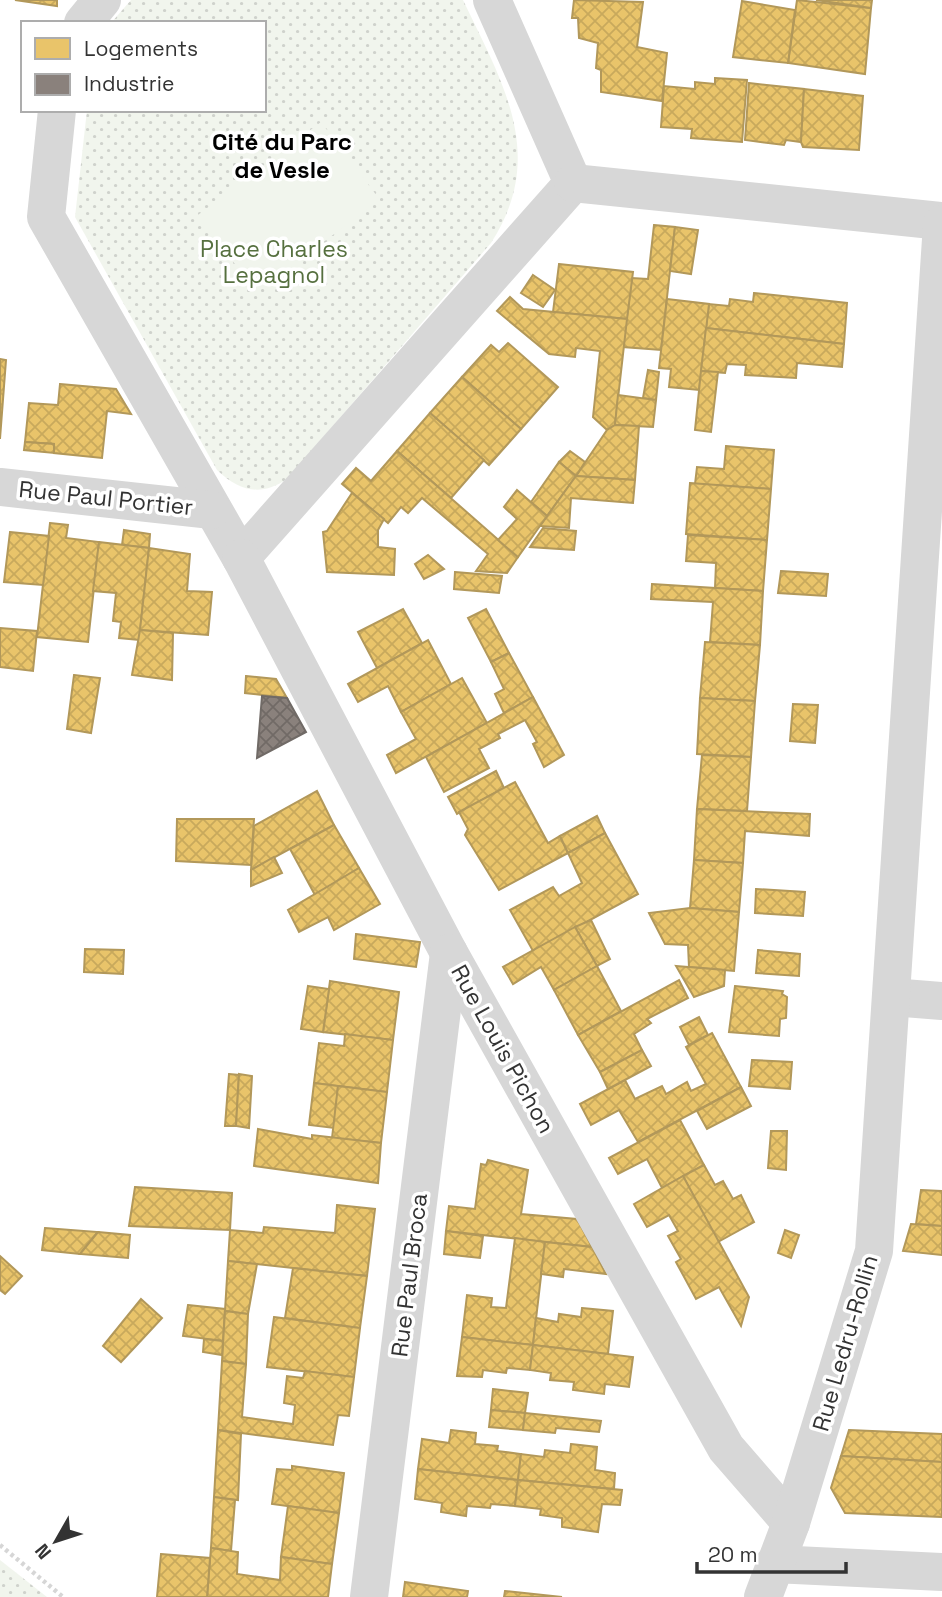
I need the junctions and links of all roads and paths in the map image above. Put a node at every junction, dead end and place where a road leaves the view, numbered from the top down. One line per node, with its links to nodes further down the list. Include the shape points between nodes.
1 (102, 0): 3 (street)
2 (492, 0): 5 (street)
3 (85, 21)
4 (57, 112): 8 (street, via 46,218)
5 (573, 183): 6 (street); 9 (street)
6 (942, 222): 10 (street, Rue Ledru-Rollin)
7 (0, 487): 8 (street, Rue Paul Portier)
8 (212, 510): 9 (street)
9 (242, 558): 11 (street, Rue Louis Pichon)
10 (927, 681): 12 (street, Rue Ledru-Rollin)
11 (449, 953): 14 (street, Rue Louis Pichon, via 726,1448); 19 (street, Rue Paul Broca)
12 (891, 997): 13 (street); 14 (street, Rue Ledru-Rollin, via 874,1251)
13 (942, 1000)
14 (791, 1523): 17 (street, Rue Ledru-Rollin)
15 (0, 1545): 18 (path)
16 (942, 1572): 17 (street)
17 (768, 1580)
18 (63, 1597)
19 (369, 1597)

